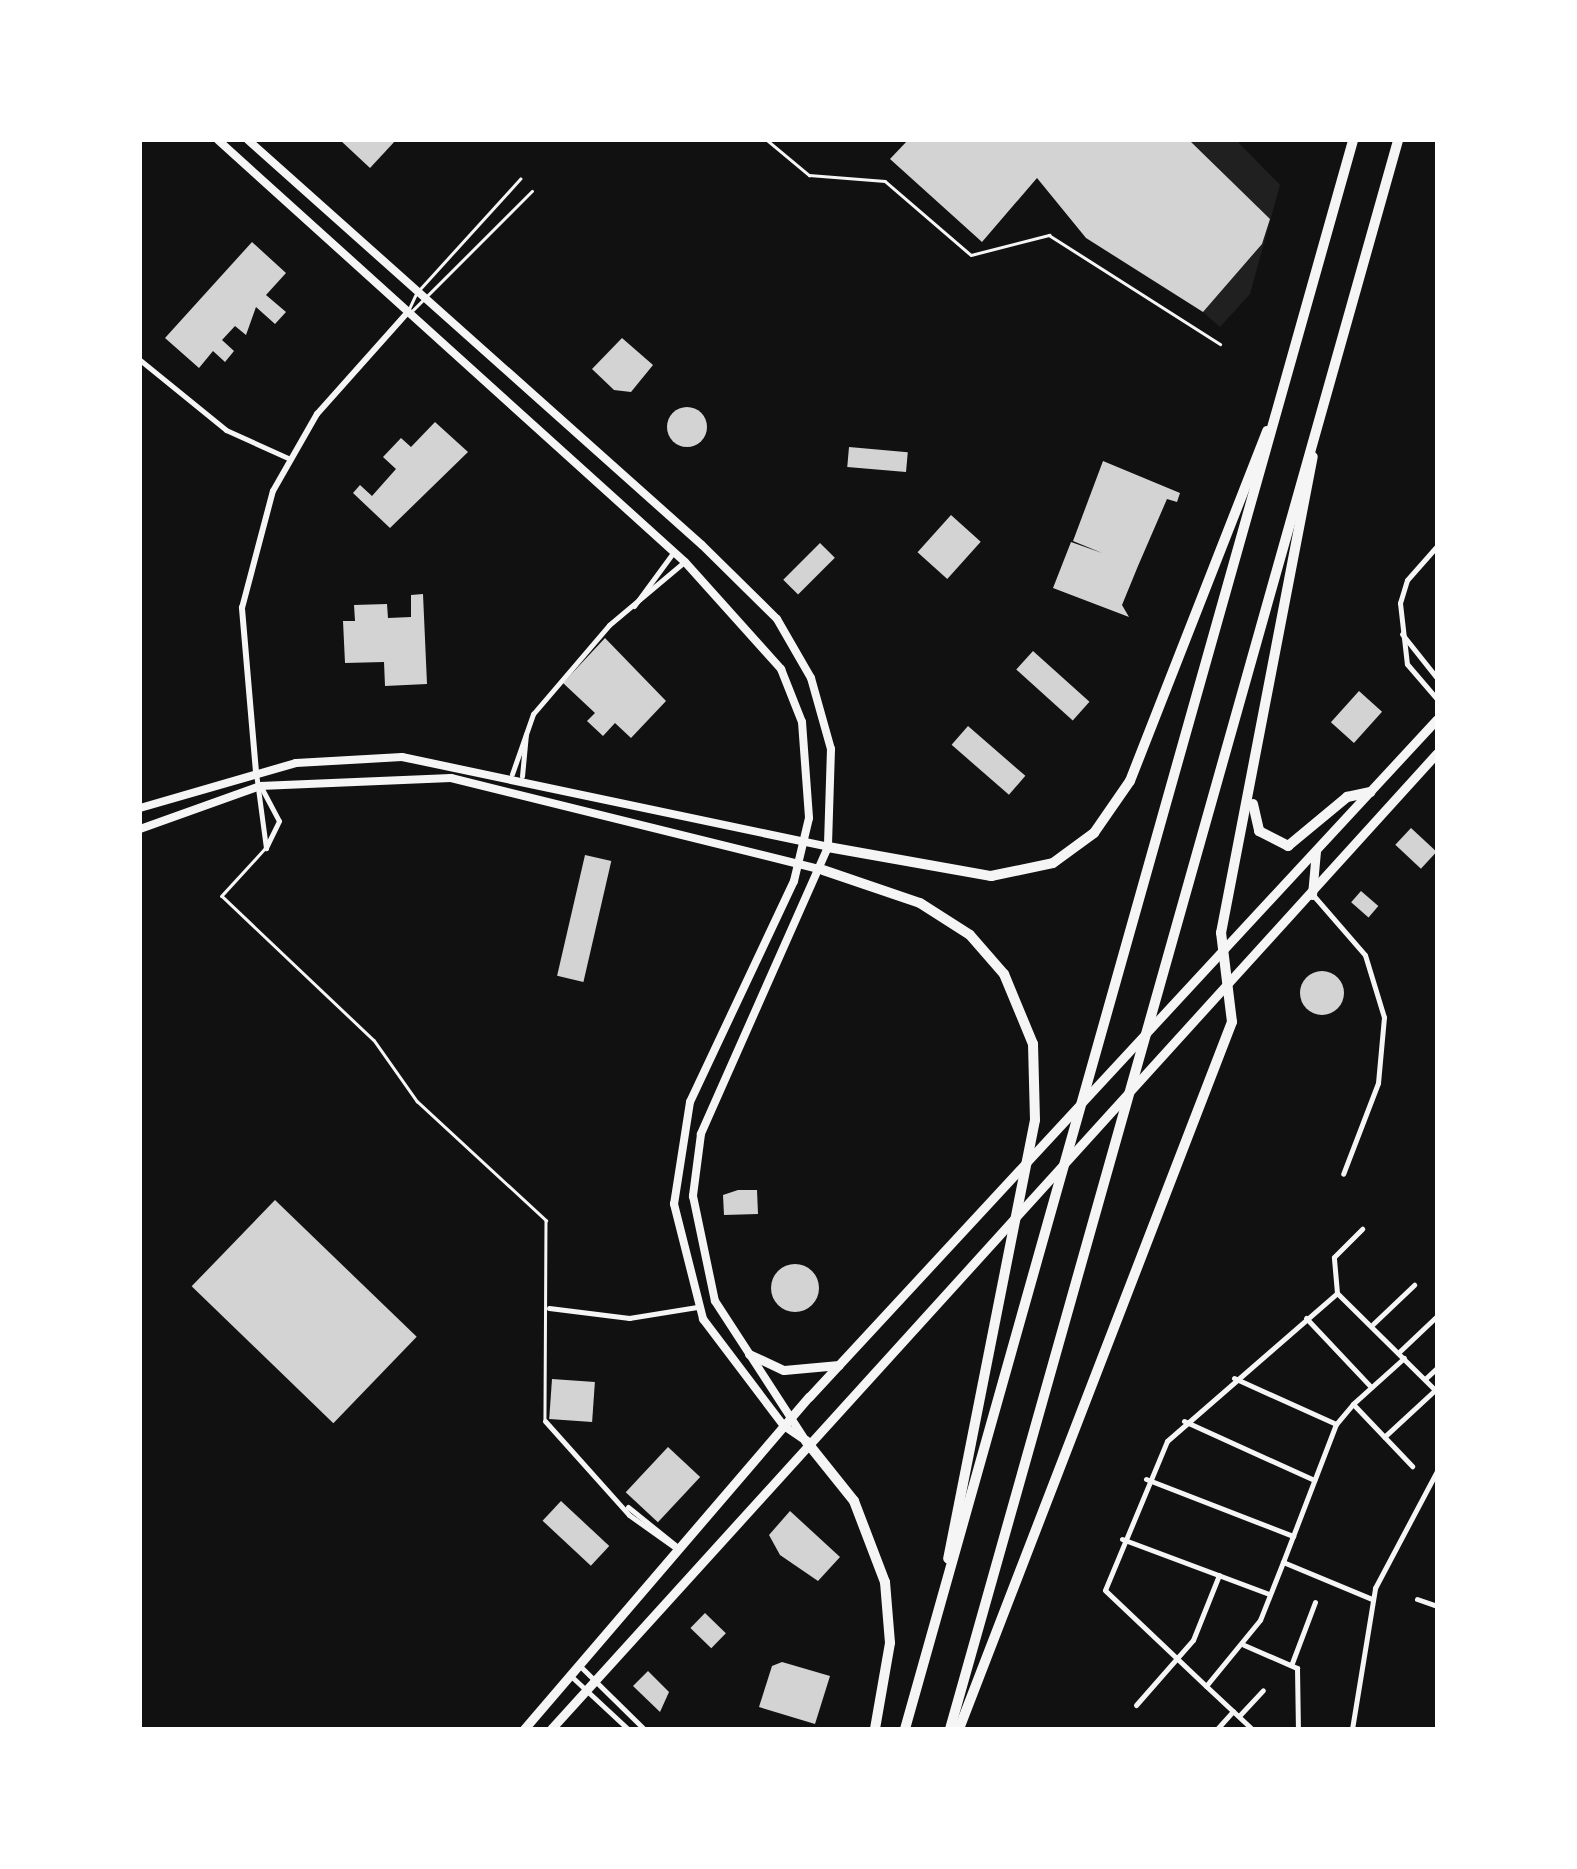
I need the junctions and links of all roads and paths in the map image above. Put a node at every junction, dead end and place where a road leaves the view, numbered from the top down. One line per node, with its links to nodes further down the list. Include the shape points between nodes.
1 (218, 140): 10 (main road)
2 (248, 140): 8 (main road)
3 (766, 140): 11 (lane, via 818,178 881,178 972,255 1049,235)
4 (1353, 140): 13 (highway)
5 (1398, 140): 14 (highway)
6 (520, 180): 8 (lane)
7 (532, 191): 9 (lane)
8 (416, 293): 9 (main road); 10 (lane)
9 (428, 303): 10 (lane); 35 (main road, via 702,545 794,642 831,749)
10 (407, 313): 15 (street); 17 (main road)
11 (1220, 344)
12 (140, 360): 15 (street, via 226,430)
13 (1275, 418): 35 (highway, via 1236,491 1130,781 1094,833 1053,863 991,876); 76 (highway)
14 (1315, 437): 31 (highway); 99 (highway)
15 (288, 458): 26 (street, via 242,608)
16 (1437, 546): 20 (street, via 1407,580)
17 (674, 552): 18 (main road); 19 (street)
18 (685, 562): 19 (street); 34 (main road, via 766,644 795,700 810,787)
19 (634, 606): 24 (street, via 532,714)
20 (1400, 632): 21 (street); 22 (street, via 1407,664)
21 (1437, 678)
22 (1437, 699)
23 (1437, 719): 30 (main road)
24 (526, 734): 27 (street); 28 (street)
25 (1437, 753): 40 (main road)
26 (256, 772): 27 (main road, via 402,757); 29 (street); 32 (main road)
27 (512, 774): 28 (main road)
28 (522, 776): 34 (main road)
29 (260, 786): 33 (main road); 36 (street); 36 (street, via 279,821); 38 (main road, via 450,778)
30 (1370, 792): 31 (highway, via 1347,797 1288,846 1259,831); 37 (main road)
31 (1252, 794): 41 (highway)
32 (140, 808)
33 (140, 828)
34 (804, 842): 35 (main road); 38 (main road)
35 (828, 847): 39 (main road)
36 (266, 848): 48 (lane, via 222,896 374,1040 417,1101 546,1220)
37 (1316, 849): 40 (main road); 41 (main road)
38 (800, 863): 39 (main road); 47 (main road, via 676,1148 678,1245)
39 (823, 870): 52 (main road, via 698,1153 698,1248 714,1301); 76 (highway, via 920,902 981,946 1028,1025 1036,1110 951,1518)
40 (1312, 896): 42 (main road); 43 (street, via 1365,955 1384,1017 1378,1084)
41 (1221, 953): 42 (highway); 54 (main road)
42 (1229, 982): 66 (main road); 100 (highway, via 1229,1033)
43 (1343, 1174)
44 (1362, 1229): 46 (street, via 1334,1257)
45 (1414, 1285): 51 (street)
46 (1337, 1293): 50 (street); 51 (street)
47 (698, 1306): 48 (street, via 629,1318); 64 (main road)
48 (550, 1308): 62 (lane)
49 (1437, 1316): 53 (street)
50 (1306, 1318): 56 (street); 58 (street)
51 (1373, 1324): 53 (street)
52 (749, 1354): 54 (main road, via 784,1370); 60 (main road)
53 (1402, 1355): 57 (street); 58 (street)
54 (839, 1365): 60 (main road)
55 (1437, 1368): 57 (street)
56 (1234, 1378): 61 (street); 63 (street)
57 (1425, 1379): 65 (street, via 1435,1390)
58 (1371, 1387): 59 (street)
59 (1353, 1404): 63 (street); 65 (street)
60 (794, 1414): 64 (main road); 66 (main road)
61 (1184, 1421): 69 (street); 70 (street)
62 (545, 1422): 73 (street)
63 (1336, 1424): 70 (street)
64 (784, 1426): 66 (main road); 73 (main road)
65 (1384, 1436): 67 (street)
66 (806, 1440): 87 (main road); 97 (highway, via 854,1502 881,1564 890,1642)
67 (1412, 1466)
68 (1437, 1471): 78 (street)
69 (1145, 1479): 71 (street); 72 (street)
70 (1314, 1480): 71 (street)
71 (1292, 1536): 74 (street)
72 (1122, 1539): 75 (street); 83 (street, via 1105,1590)
73 (681, 1551): 85 (main road)
74 (1282, 1562): 77 (street); 78 (street)
75 (1220, 1575): 77 (street); 83 (street)
76 (947, 1581): 98 (highway)
77 (1270, 1594): 82 (street)
78 (1372, 1599): 104 (street)
79 (1417, 1600): 81 (street)
80 (1316, 1602): 84 (street)
81 (1437, 1606)
82 (1244, 1645): 84 (street); 88 (street)
83 (1178, 1660): 88 (street); 91 (street)
84 (1292, 1664): 103 (street)
85 (581, 1668): 86 (main road); 87 (street)
86 (572, 1677): 89 (street); 93 (main road)
87 (595, 1680): 89 (main road); 96 (street)
88 (1206, 1686): 92 (street)
89 (586, 1690): 94 (main road); 95 (street)
90 (1263, 1690): 92 (street)
91 (1136, 1705)
92 (1236, 1714): 101 (street); 102 (street)
93 (524, 1729)
94 (551, 1729)
95 (628, 1729)
96 (644, 1729)
97 (875, 1729)
98 (905, 1729)
99 (950, 1729)
100 (960, 1729)
101 (1217, 1729)
102 (1252, 1729)
103 (1298, 1729)
104 (1352, 1729)

